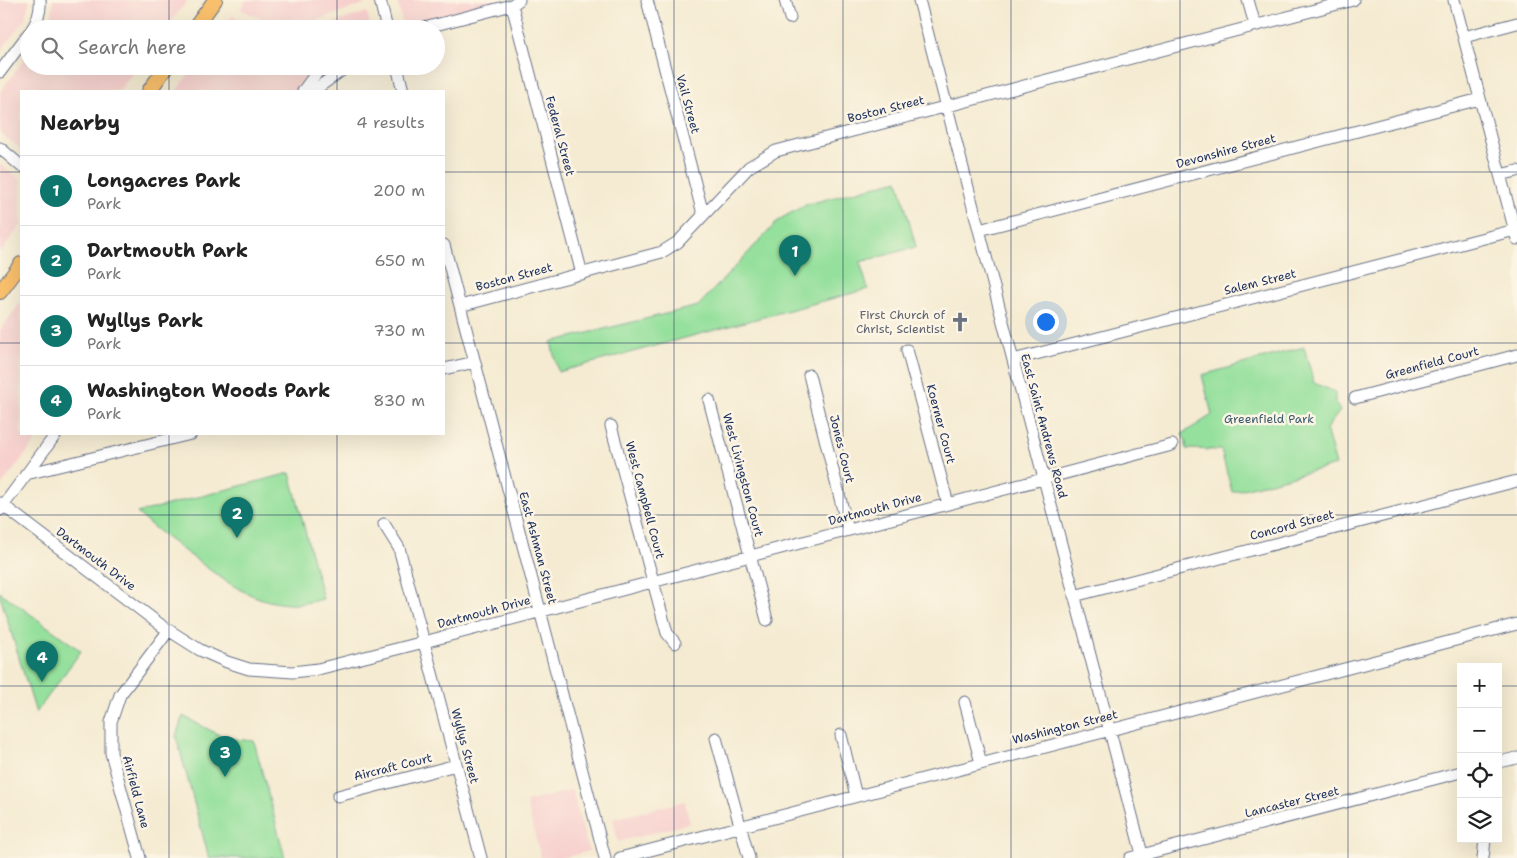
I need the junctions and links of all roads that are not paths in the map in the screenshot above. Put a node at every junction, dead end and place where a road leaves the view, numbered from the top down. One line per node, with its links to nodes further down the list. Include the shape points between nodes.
1 (40, 0): 12 (street)
2 (215, 0): 13 (main road)
3 (380, 0): 14 (street)
4 (647, 0): 37 (street, Vail Street)
5 (786, 0): 11 (street)
6 (919, 0): 32 (street, East Saint Andrews Road)
7 (1248, 0): 17 (street)
8 (1353, 0): 17 (street, Boston Street)
9 (1454, 0): 18 (street)
10 (516, 2): 15 (street); 42 (street, Federal Street)
11 (790, 18)
12 (37, 20)
13 (201, 20)
14 (385, 20)
15 (445, 22)
16 (1517, 23): 18 (street)
17 (1255, 25): 32 (street, Boston Street)
18 (1464, 37): 31 (street)
19 (20, 45): 20 (street)
20 (0, 72)
21 (161, 75): 27 (main road)
22 (315, 75): 28 (street)
23 (335, 75): 29 (street)
24 (397, 75): 26 (street)
25 (399, 75): 26 (street)
26 (400, 79): 30 (street)
27 (150, 90)
28 (304, 90)
29 (314, 90)
30 (403, 90)
31 (1480, 99): 36 (street); 38 (street, Devonshire Street)
32 (946, 107): 37 (street, Boston Street, via 776,151 749,167); 38 (street, East Saint Andrews Road)
33 (0, 148): 34 (street)
34 (20, 165)
35 (1517, 171): 36 (street)
36 (1500, 175): 39 (street)
37 (703, 214): 42 (street, Boston Street, via 678,242 662,252)
38 (978, 230): 47 (street, East Saint Andrews Road)
39 (1516, 234): 47 (street, Salem Street)
40 (445, 249): 44 (street, East Ashman Street)
41 (20, 265): 43 (main road)
42 (582, 274): 44 (street, Boston Street)
43 (0, 292)
44 (460, 306): 48 (street, East Ashman Street)
45 (907, 350): 60 (street, Koerner Court)
46 (1517, 355): 51 (street, Greenfield Court)
47 (1013, 360): 58 (street, East Saint Andrews Road)
48 (475, 362): 49 (street); 67 (street, East Ashman Street)
49 (445, 370)
50 (809, 375): 63 (street, Jones Court)
51 (1355, 398)
52 (709, 400): 64 (street, West Livingston Court)
53 (612, 426): 65 (street, West Campbell Court)
54 (55, 435): 57 (street)
55 (187, 435): 57 (street)
56 (1172, 445): 58 (street, Dartmouth Drive)
57 (26, 474): 61 (street)
58 (1044, 480): 60 (street, Dartmouth Drive); 66 (street, East Saint Andrews Road)
59 (1517, 481): 66 (street, Concord Street)
60 (948, 504): 63 (street, Dartmouth Drive)
61 (1, 506): 70 (street, Dartmouth Drive)
62 (384, 524): 71 (street, Wyllys Street, via 399,548)
63 (848, 530): 64 (street, Dartmouth Drive)
64 (751, 556): 65 (street, Dartmouth Drive); 68 (street, West Livingston Court)
65 (652, 581): 67 (street, Dartmouth Drive); 72 (street, West Campbell Court, via 667,633)
66 (1074, 596): 74 (street, East Saint Andrews Road)
67 (541, 611): 71 (street, Dartmouth Drive); 89 (street, East Ashman Street)
68 (767, 620)
69 (1517, 624): 74 (street, Washington Street)
70 (169, 630): 71 (street, Dartmouth Drive, via 200,650 227,662 271,672 318,669); 87 (street, Airfield Lane, via 120,695 111,722 112,752)
71 (424, 642): 80 (street, Wyllys Street)
72 (674, 642)
73 (966, 702): 79 (street)
74 (1110, 730): 79 (street, Washington Street); 86 (street, East Saint Andrews Road)
75 (841, 735): 83 (street)
76 (716, 738): 84 (street)
77 (1517, 758): 78 (street)
78 (1502, 761)
79 (981, 763): 83 (street, Washington Street)
80 (456, 765): 82 (street, Aircraft Court); 88 (street, Wyllys Street)
81 (1457, 773): 86 (street, Lancaster Street)
82 (338, 796)
83 (856, 796): 84 (street, Washington Street)
84 (741, 827): 90 (street, Washington Street); 91 (street)
85 (1485, 843): 93 (street)
86 (1143, 856): 92 (street, Lancaster Street)
87 (140, 858)
88 (481, 858)
89 (605, 858)
90 (620, 858)
91 (749, 858)
92 (1130, 858)
93 (1483, 858)

